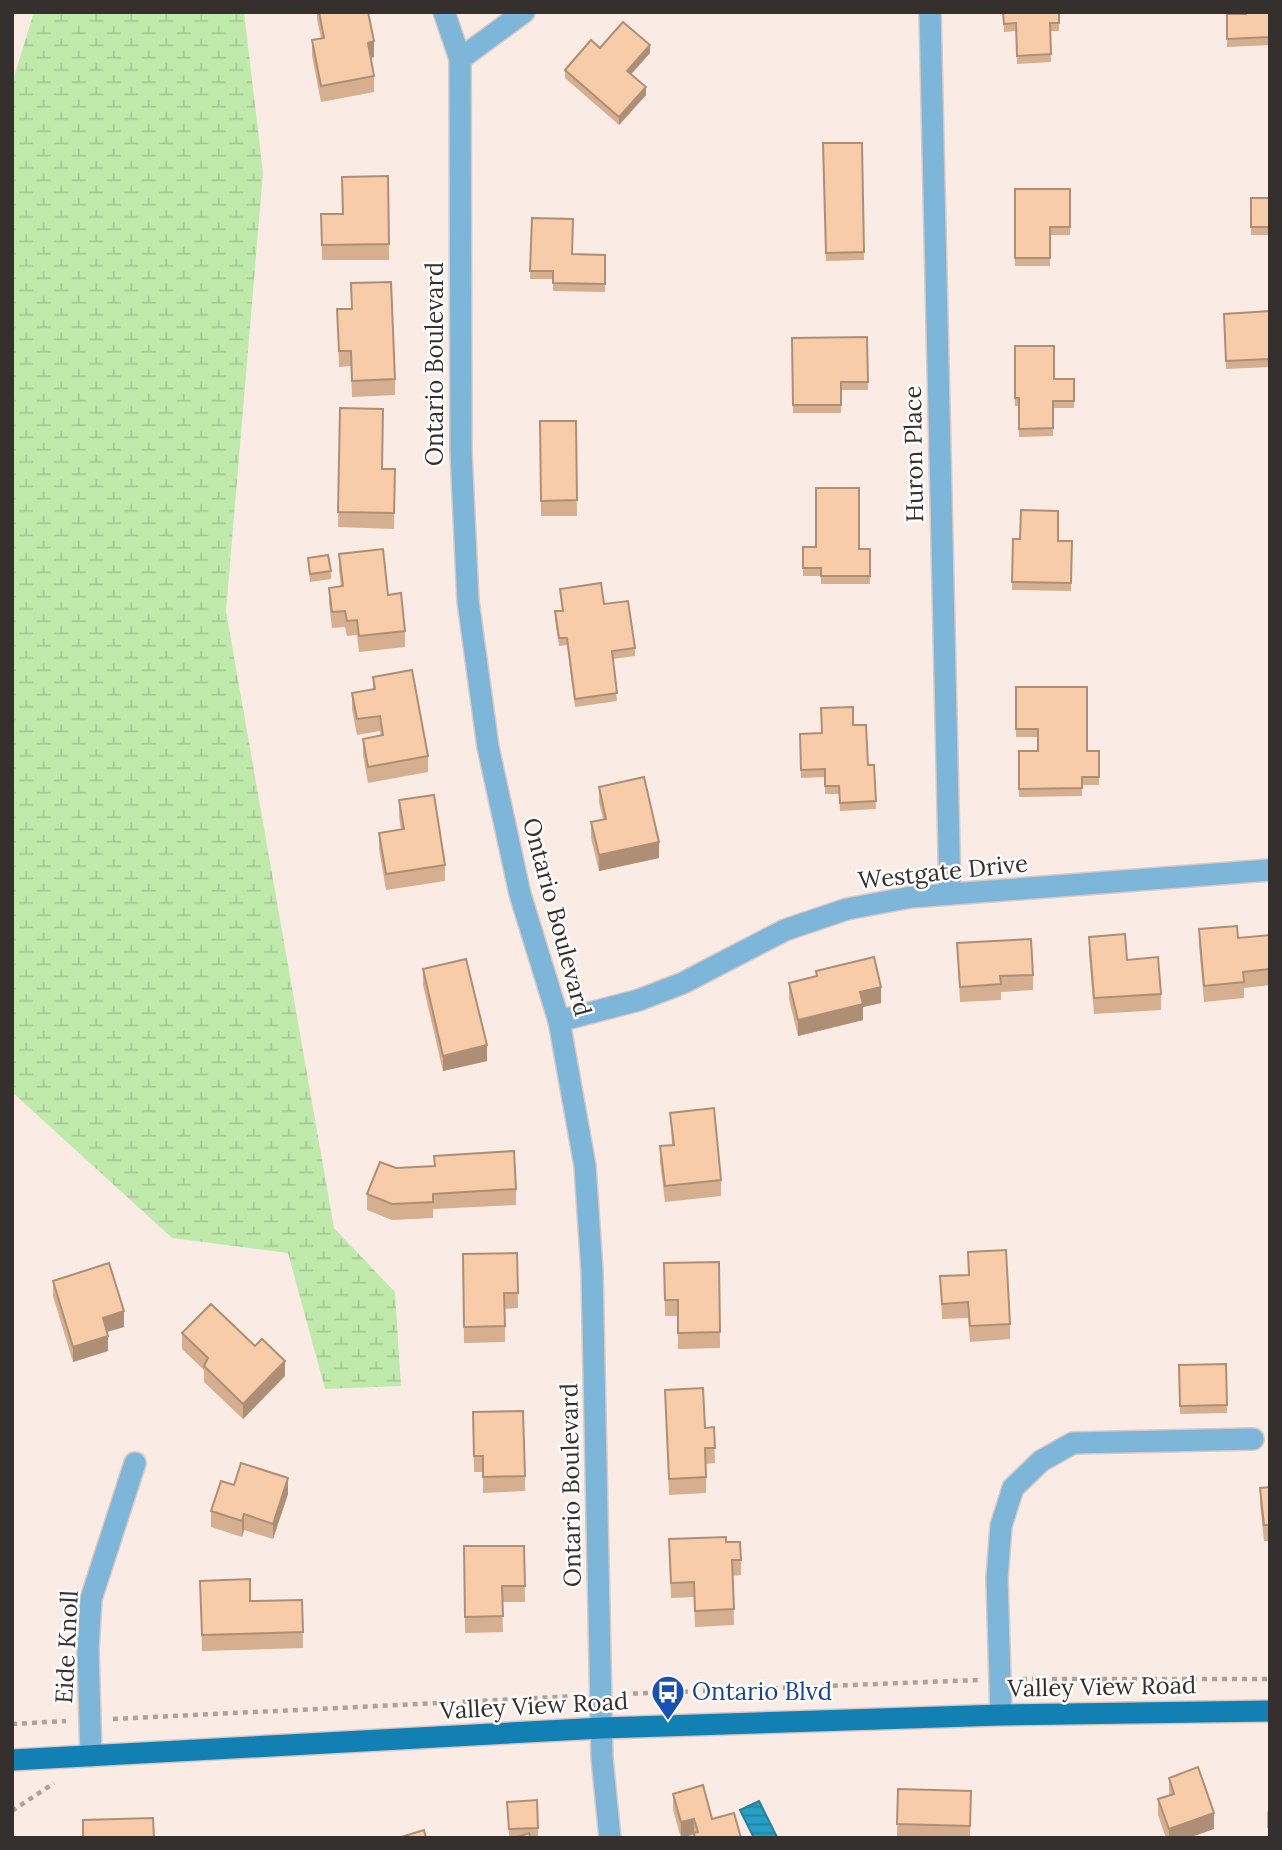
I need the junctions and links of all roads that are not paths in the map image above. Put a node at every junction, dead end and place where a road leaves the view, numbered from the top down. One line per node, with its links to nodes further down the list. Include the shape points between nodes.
1 (444, 12): 4 (street, Ontario Boulevard)
2 (524, 12): 4 (street)
3 (930, 12): 6 (street, Huron Place)
4 (460, 58): 7 (street, Ontario Boulevard, via 461,452 468,601 488,747 520,894)
5 (1270, 870): 6 (street, Westgate Drive)
6 (950, 894): 7 (street, Westgate Drive, via 847,909 785,930 683,983)
7 (559, 1021): 12 (street, Ontario Boulevard, via 584,1166 592,1271)
8 (1253, 1439): 11 (street, via 1073,1443 1041,1461 1013,1488 1001,1526 997,1578)
9 (135, 1463): 13 (street, Eide Knoll, via 91,1599)
10 (1270, 1711): 11 (main road, Valley View Road)
11 (1001, 1714): 12 (main road, Valley View Road)
12 (602, 1728): 13 (main road, Valley View Road); 15 (street, Ontario Boulevard)
13 (91, 1756): 14 (main road, Valley View Road)
14 (12, 1760)
15 (610, 1838)

